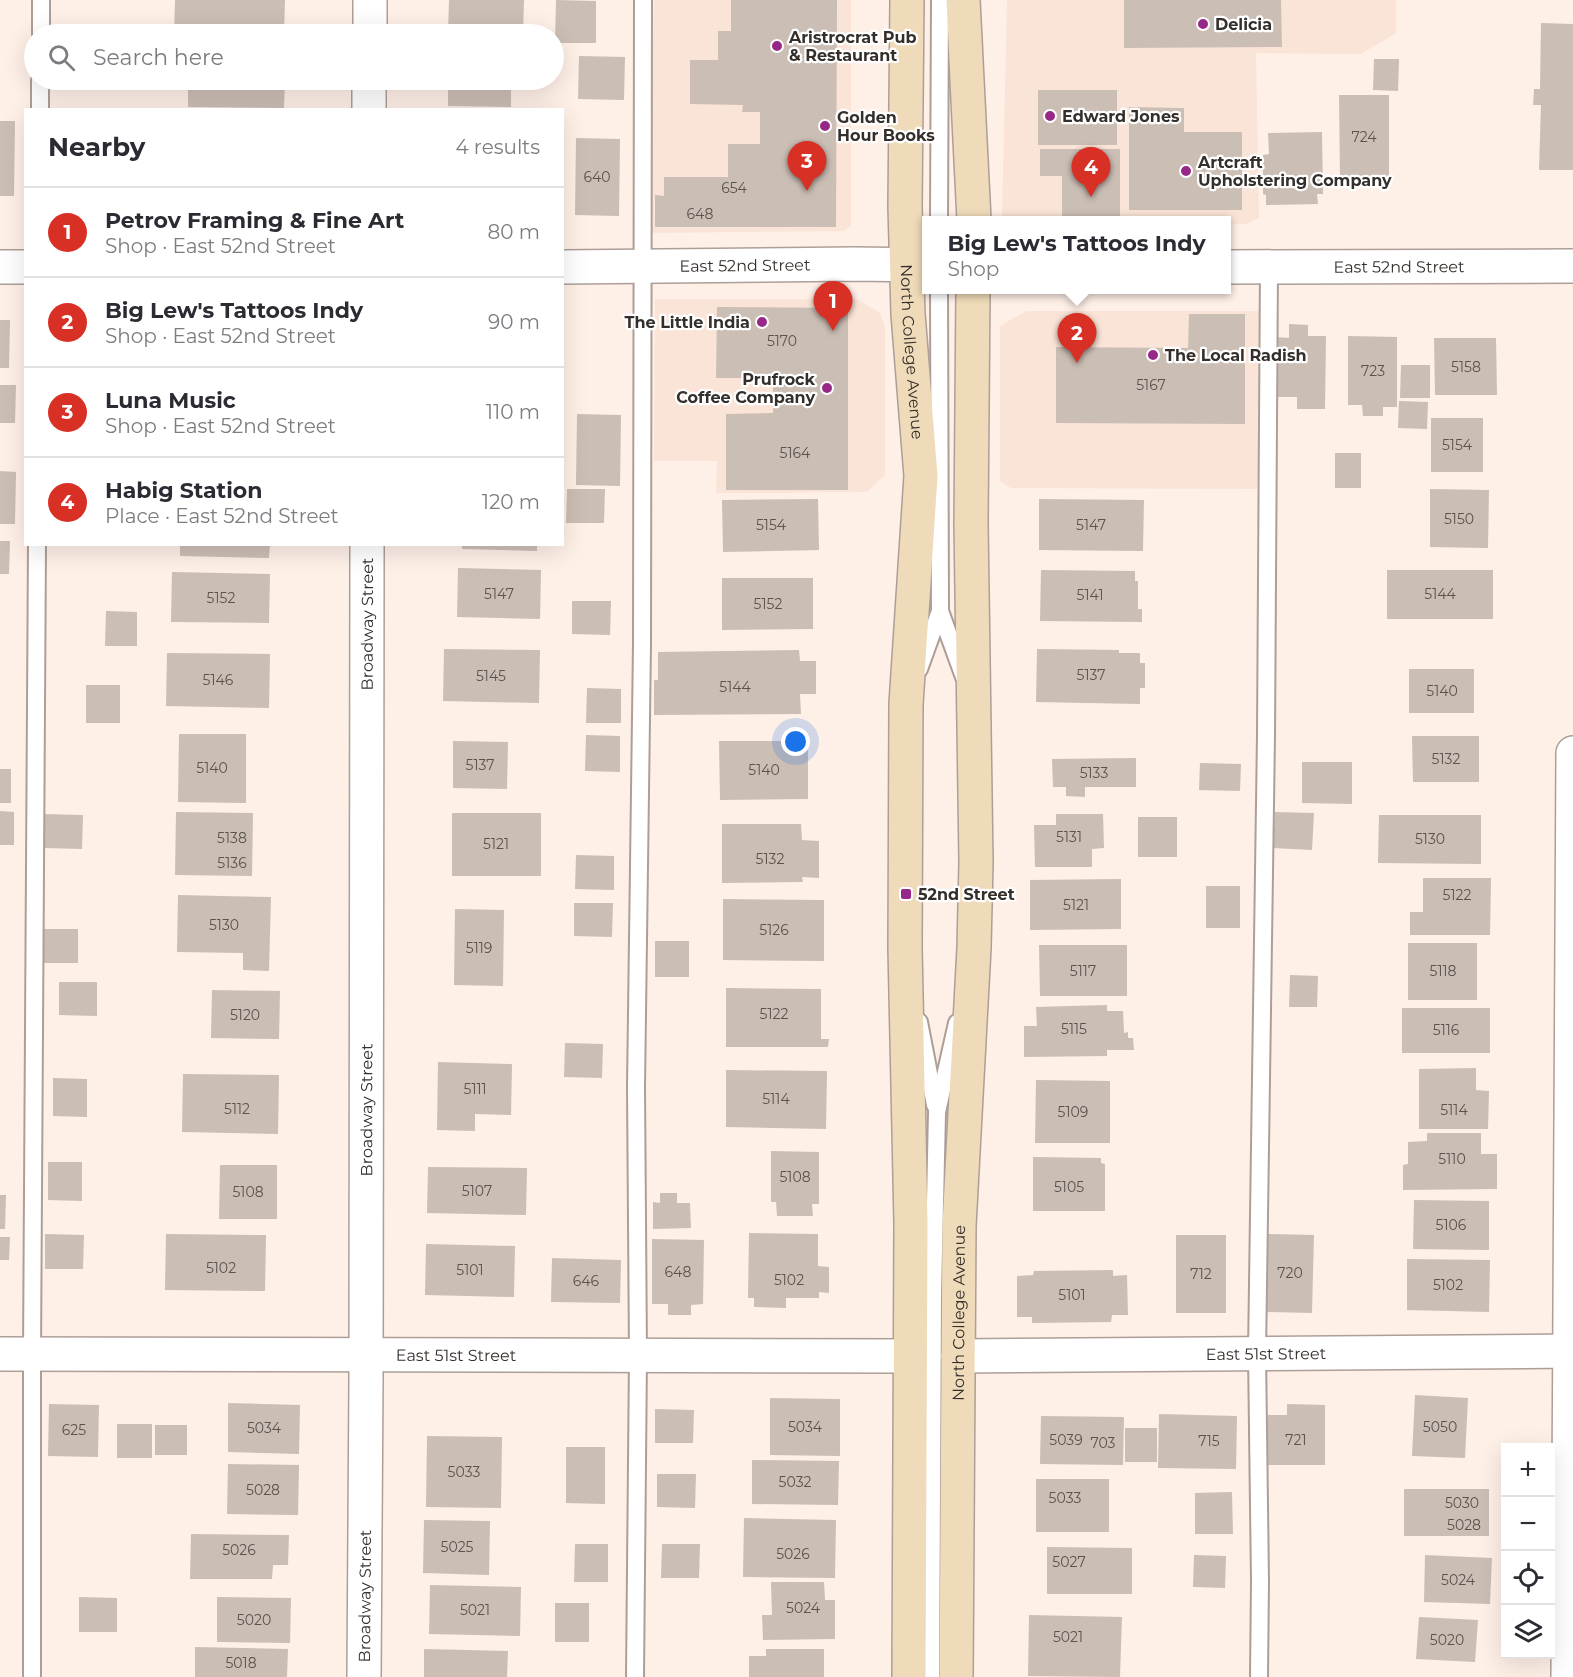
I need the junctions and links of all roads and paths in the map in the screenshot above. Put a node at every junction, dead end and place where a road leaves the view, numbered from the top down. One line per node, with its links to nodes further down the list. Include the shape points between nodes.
1 (41, 0): 7 (lane)
2 (370, 0): 8 (street)
3 (643, 0): 21 (lane)
4 (907, 0): 15 (main road, North College Avenue, via 905,206)
5 (940, 0): 13 (lane)
6 (963, 0): 14 (main road)
7 (41, 24)
8 (370, 24)
9 (40, 90): 11 (lane)
10 (369, 90): 12 (street)
11 (40, 108)
12 (369, 108)
13 (939, 216)
14 (974, 216)
15 (917, 265): 21 (street, East 52nd Street); 29 (main road, North College Avenue, via 908,314 921,476)
16 (1269, 266): 17 (street, East 52nd Street); 22 (street, East 52nd Street); 35 (lane)
17 (1573, 266)
18 (0, 267): 19 (street)
19 (24, 267)
20 (564, 267): 21 (street, East 52nd Street)
21 (644, 267): 38 (lane, via 636,1087)
22 (1231, 267)
23 (939, 294): 27 (lane, North College Avenue)
24 (973, 294): 28 (main road, North College Avenue)
25 (38, 546): 36 (lane)
26 (367, 546): 37 (street, Broadway Street)
27 (940, 611): 28 (lane, North College Avenue); 29 (lane, North College Avenue)
28 (974, 703): 32 (main road, North College Avenue)
29 (906, 704): 31 (main road, North College Avenue)
30 (1573, 753): 34 (street)
31 (905, 948): 33 (lane, North College Avenue); 39 (main road, North College Avenue)
32 (974, 948): 33 (lane, North College Avenue); 40 (main road, North College Avenue, via 959,1226)
33 (937, 1112): 45 (lane, North College Avenue)
34 (1571, 1351): 35 (street, East 51st Street); 48 (street)
35 (1257, 1353): 40 (street, East 51st Street); 47 (lane)
36 (16, 1354): 37 (street, East 51st Street); 41 (lane)
37 (366, 1354): 38 (street, East 51st Street); 42 (street, Broadway Street)
38 (638, 1355): 39 (street, East 51st Street); 43 (lane)
39 (911, 1356): 44 (main road, North College Avenue)
40 (958, 1356): 46 (main road, North College Avenue)
41 (32, 1677)
42 (364, 1677)
43 (635, 1677)
44 (909, 1677)
45 (931, 1677)
46 (956, 1677)
47 (1259, 1677)
48 (1568, 1677)

